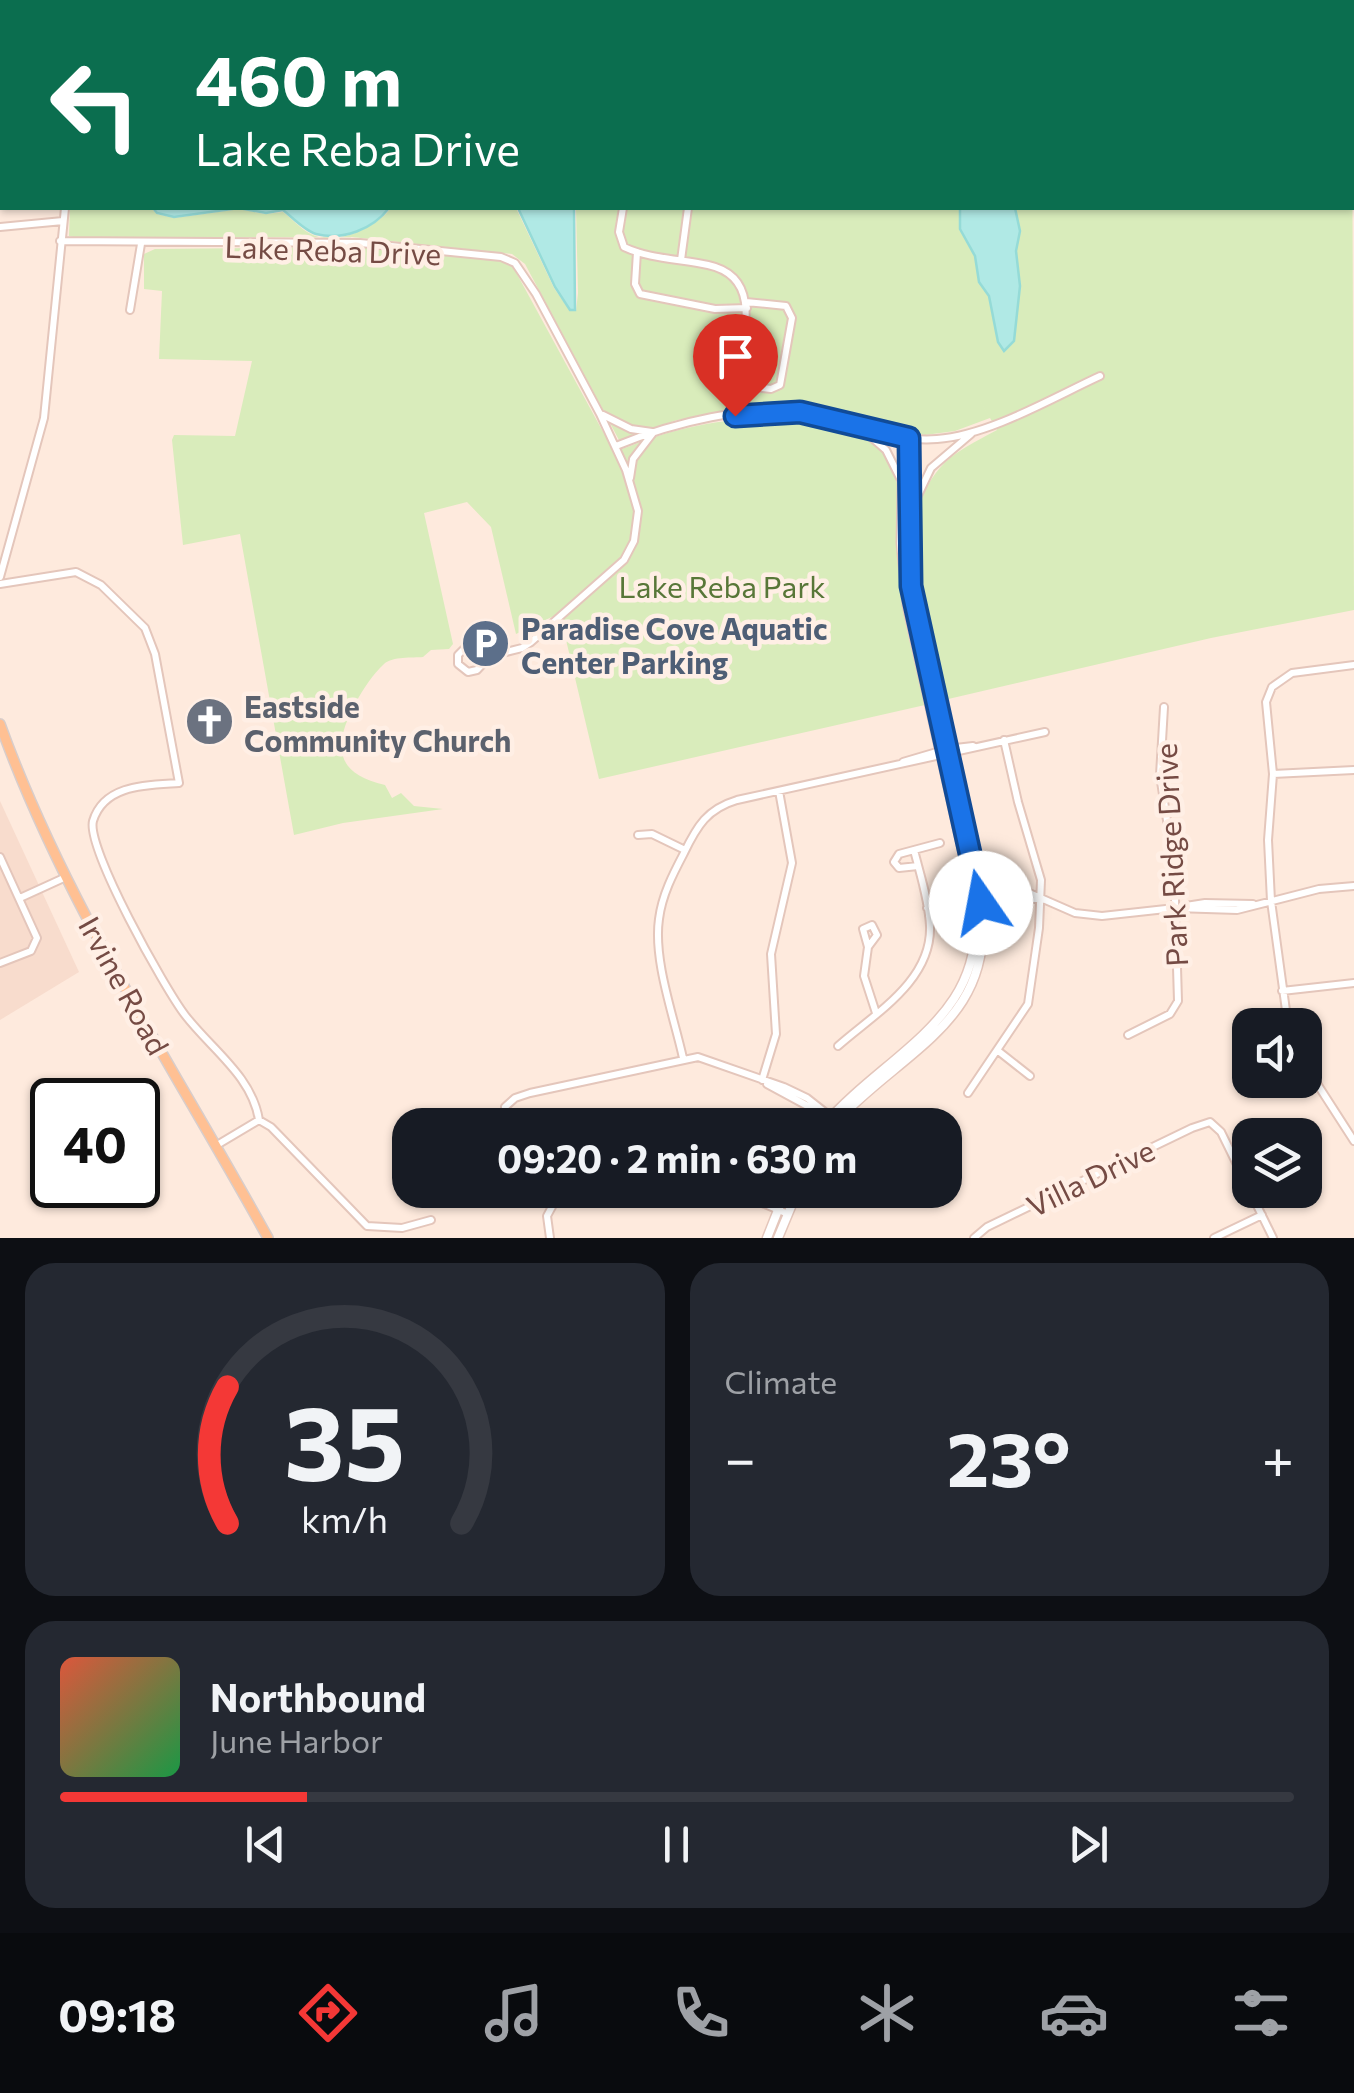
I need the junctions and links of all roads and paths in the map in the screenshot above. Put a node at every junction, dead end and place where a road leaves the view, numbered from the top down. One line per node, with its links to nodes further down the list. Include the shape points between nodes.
1 (65, 210): 4 (street)
2 (623, 210): 8 (street, via 621,243)
3 (688, 210): 9 (street)
4 (63, 222): 5 (street); 6 (street)
5 (0, 227)
6 (60, 241): 7 (street, Lake Reba Drive); 24 (street, via 44,418)
7 (141, 244): 11 (street); 14 (street, Lake Reba Drive, via 360,243 508,259 525,275)
8 (637, 252): 9 (street); 10 (street, via 640,294 715,309)
9 (681, 260): 10 (street, via 725,271 740,285)
10 (746, 305): 13 (street); 13 (street, via 786,306 792,318 780,385)
11 (130, 310)
12 (1100, 376): 17 (street)
13 (734, 386): 15 (street)
14 (600, 414): 18 (street); 20 (street, Lake Reba Drive)
15 (735, 416): 16 (street, via 800,412); 18 (street)
16 (858, 426): 19 (street); 22 (street, via 886,450)
17 (977, 430): 19 (street); 23 (street, via 932,468)
18 (654, 432): 20 (street); 21 (street, via 633,458)
19 (906, 438): 22 (street); 23 (street)
20 (616, 446): 21 (street, Lake Reba Drive)
21 (630, 482): 26 (street, Lake Reba Drive, via 637,526 624,560 536,638)
22 (901, 485): 25 (street)
23 (908, 518): 25 (street)
24 (0, 581): 68 (street, via 76,572 117,599 151,639 179,783 124,789 104,804 92,835 174,1001 250,1088)
25 (908, 587): 33 (street)
26 (490, 656): 26 (street, Lake Reba Drive, via 473,672 458,664 464,648)
27 (1354, 666): 35 (street, via 1301,671 1272,688 1265,710)
28 (1164, 707): 49 (street, Park Ridge Drive, via 1160,775)
29 (0, 724): 32 (main road, Irvine Road)
30 (1044, 732): 31 (street)
31 (1004, 740): 33 (street); 46 (street)
32 (4, 750): 43 (main road, Irvine Road)
33 (944, 753): 36 (street); 48 (street)
34 (1354, 770): 35 (street)
35 (1273, 774): 47 (street)
36 (779, 791): 39 (street, via 717,808 702,819); 62 (street, via 792,862 771,954 776,1034)
37 (638, 836): 39 (street, via 652,834)
38 (940, 843): 40 (street)
39 (685, 850): 60 (street, via 658,926)
40 (914, 850): 42 (street); 42 (street, via 896,856 894,864)
41 (0, 857): 45 (street)
42 (918, 866): 50 (street)
43 (66, 877): 45 (street); 70 (main road, Irvine Road)
44 (1354, 886): 47 (street)
45 (20, 898): 52 (street, via 36,944)
46 (1042, 900): 48 (street); 49 (street, via 1093,916); 59 (street, via 1030,996)
47 (1271, 900): 49 (street); 54 (street)
48 (977, 901): 50 (street); 67 (street, via 984,924 981,960 963,1002)
49 (1175, 908): 57 (street, Park Ridge Drive, via 1177,1006)
50 (928, 912): 56 (street, via 930,938 922,963)
51 (868, 947): 56 (street, via 864,976)
52 (0, 963)
53 (1354, 984): 54 (street)
54 (1282, 991): 55 (street)
55 (1285, 1008)
56 (876, 1013): 58 (street)
57 (1128, 1035)
58 (838, 1046)
59 (997, 1050): 61 (street); 64 (street)
60 (683, 1058): 62 (street, via 708,1059); 65 (street, via 530,1093)
61 (1030, 1076)
62 (762, 1080): 66 (street)
63 (1322, 1092): 69 (street)
64 (968, 1093)
65 (505, 1107)
66 (818, 1108)
67 (847, 1108)
68 (258, 1120): 70 (street); 76 (street, via 367,1226 402,1228)
69 (1354, 1142)
70 (217, 1146): 77 (main road, Irvine Road)
71 (552, 1208): 78 (street)
72 (778, 1208): 79 (street)
73 (784, 1208): 74 (street)
74 (789, 1210): 80 (street)
75 (1262, 1215): 81 (street, Villa Drive, via 1210,1122); 82 (street); 83 (street)
76 (432, 1220)
77 (268, 1238)
78 (550, 1238)
79 (767, 1238)
80 (778, 1238)
81 (974, 1238)
82 (1214, 1238)
83 (1273, 1238)

